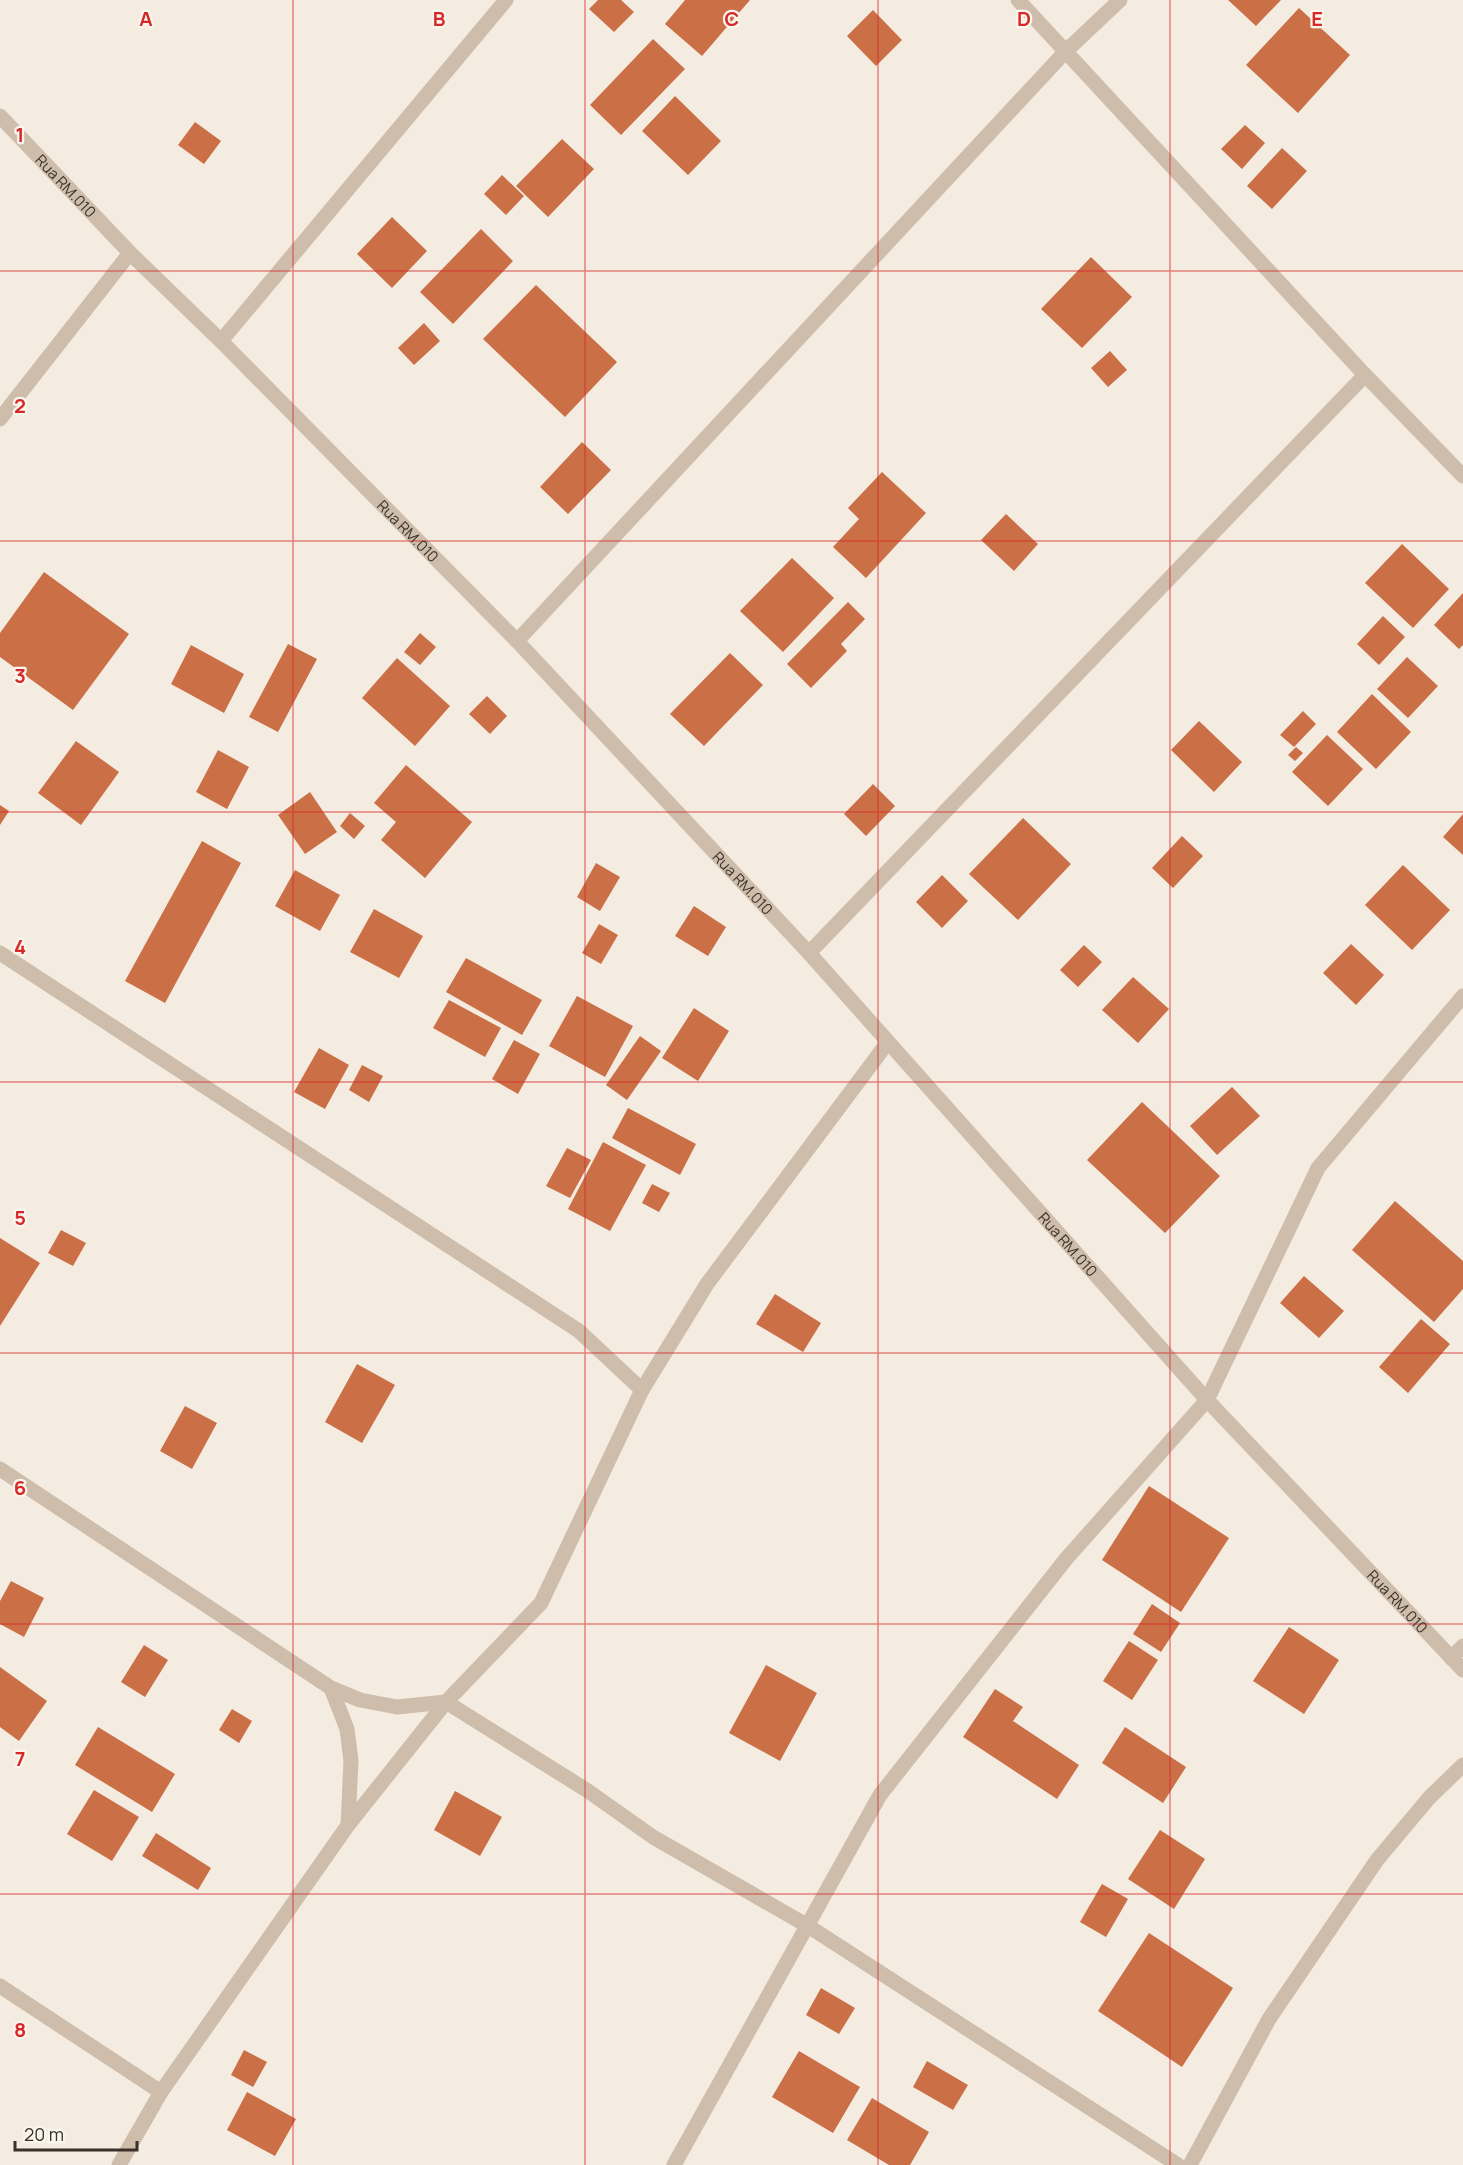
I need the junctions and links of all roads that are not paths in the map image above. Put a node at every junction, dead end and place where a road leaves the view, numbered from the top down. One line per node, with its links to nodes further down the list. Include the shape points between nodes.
1 (506, 0): 7 (street)
2 (1018, 0): 4 (street)
3 (1120, 0): 4 (street)
4 (1065, 51): 8 (street); 11 (street)
5 (0, 116): 6 (street, Rua RM.010)
6 (129, 253): 7 (street, Rua RM.010); 9 (street)
7 (221, 341): 11 (street, Rua RM.010)
8 (1365, 375): 10 (street); 13 (street)
9 (0, 419)
10 (1463, 476)
11 (517, 641): 13 (street, Rua RM.010)
12 (0, 953): 16 (street, via 579,1331)
13 (809, 953): 15 (street, Rua RM.010)
14 (1463, 996): 17 (street, via 1318,1168)
15 (888, 1042): 16 (street, via 707,1284); 17 (street, Rua RM.010)
16 (642, 1390): 23 (street, via 541,1603)
17 (1206, 1400): 20 (street, Rua RM.010); 26 (street, via 1066,1559 880,1795)
18 (0, 1469): 22 (street)
19 (1463, 1646): 20 (street)
20 (1451, 1658): 21 (street, Rua RM.010)
21 (1463, 1670)
22 (331, 1688): 23 (street, via 360,1700 397,1707); 25 (street, via 347,1729 351,1761)
23 (446, 1702): 25 (street); 26 (street, via 588,1791 653,1837)
24 (1463, 1765): 32 (street, via 1429,1798 1377,1860 1269,2019)
25 (348, 1826): 28 (street)
26 (808, 1926): 30 (street); 31 (street)
27 (0, 1986): 28 (street)
28 (161, 2092): 29 (street)
29 (119, 2165)
30 (674, 2165)
31 (1178, 2165)
32 (1190, 2165)

